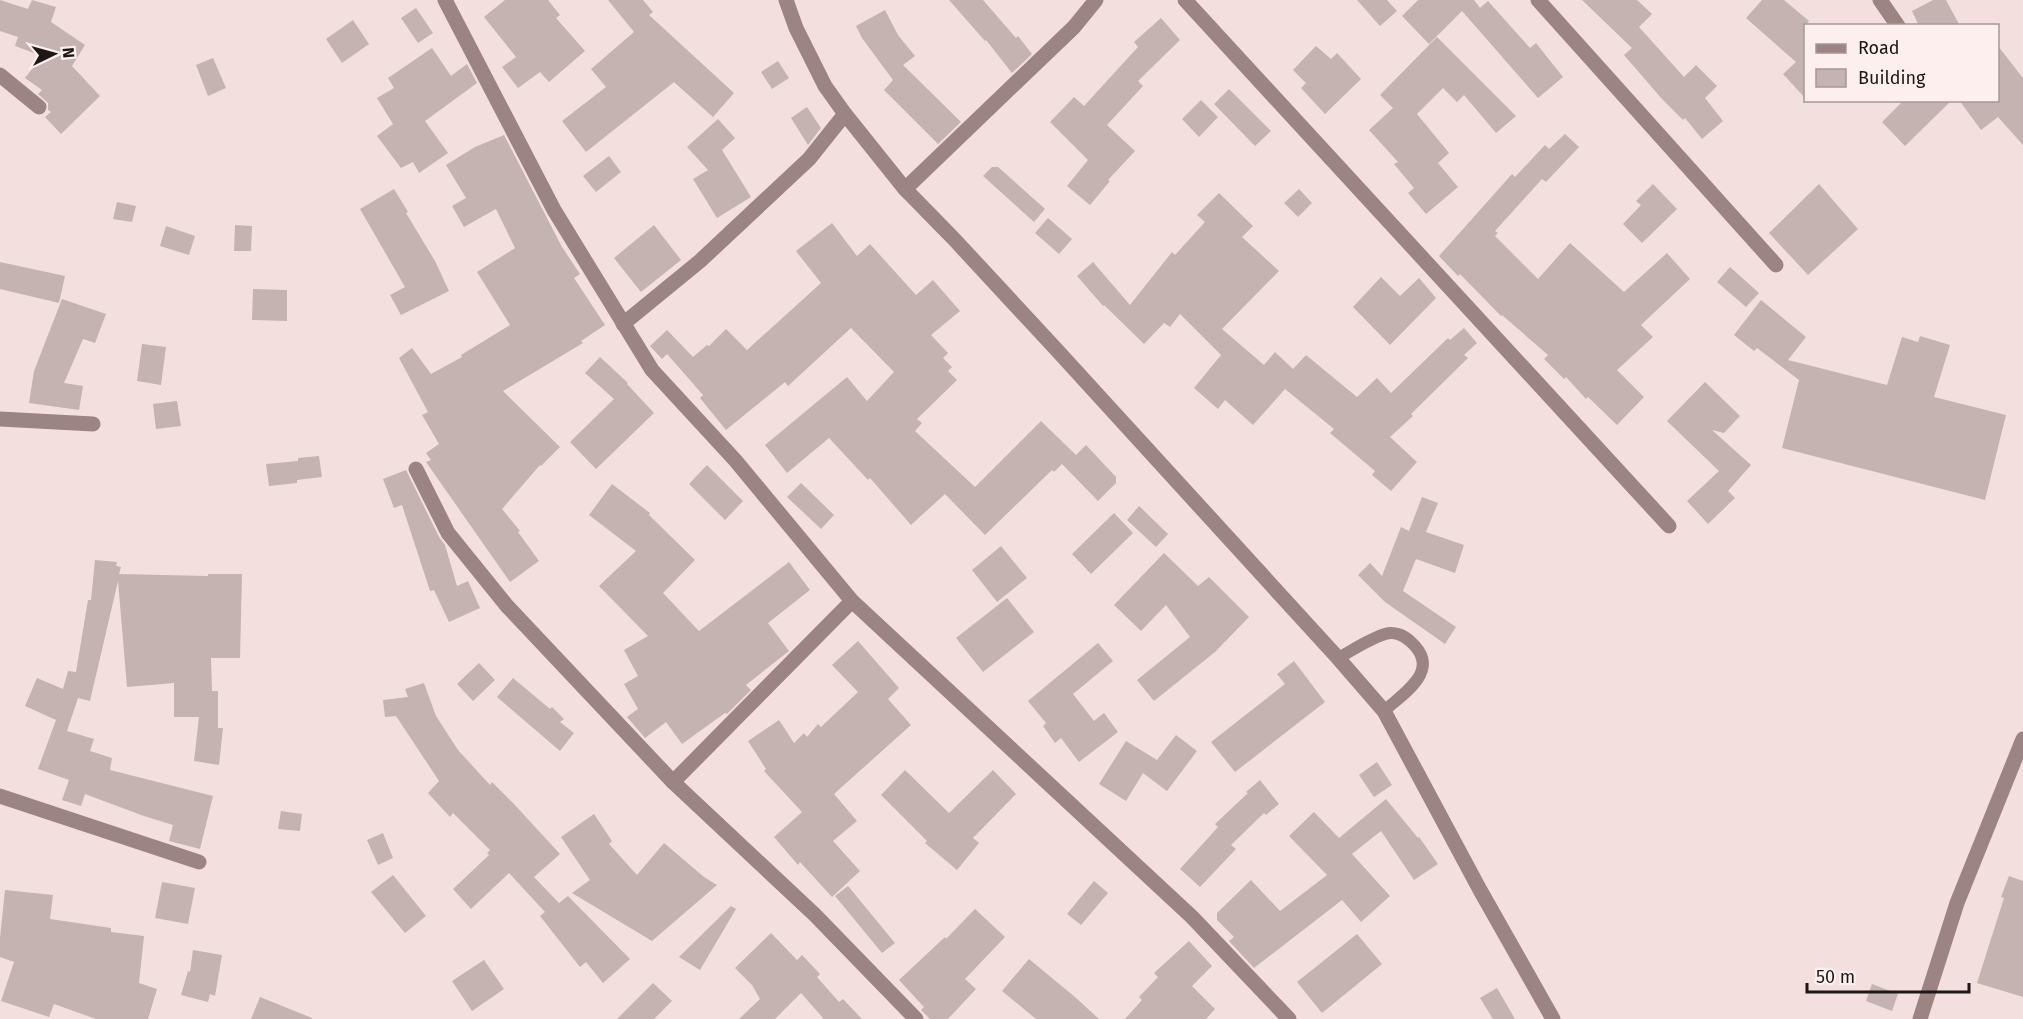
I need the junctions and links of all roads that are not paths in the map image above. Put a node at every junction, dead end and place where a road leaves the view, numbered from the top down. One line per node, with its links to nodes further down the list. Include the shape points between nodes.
1 (445, 0): 13 (street, via 554,210)
2 (786, 0): 10 (street, via 825,86)
3 (1096, 0): 11 (street, via 1074,27)
4 (1185, 0): 17 (street)
5 (1538, 0): 12 (street)
6 (1880, 0): 7 (street)
7 (1897, 24)
8 (0, 75): 9 (street)
9 (39, 107)
10 (845, 114): 11 (street); 13 (street, via 801,166 700,261)
11 (905, 189): 19 (street)
12 (1776, 265)
13 (623, 324): 18 (street, via 652,370 735,460)
14 (0, 419): 15 (street)
15 (93, 424)
16 (416, 469): 22 (street, via 448,533 507,606)
17 (1670, 526)
18 (852, 601): 22 (street); 26 (street, via 1192,917)
19 (1338, 658): 20 (street); 20 (lane, via 1385,634 1396,633 1419,650 1423,666 1419,680)
20 (1384, 711): 27 (street)
21 (2023, 740): 28 (street, via 1957,903)
22 (673, 782): 25 (street, via 814,915)
23 (0, 796): 24 (street)
24 (199, 862)
25 (916, 1019)
26 (1289, 1019)
27 (1553, 1019)
28 (1920, 1019)

